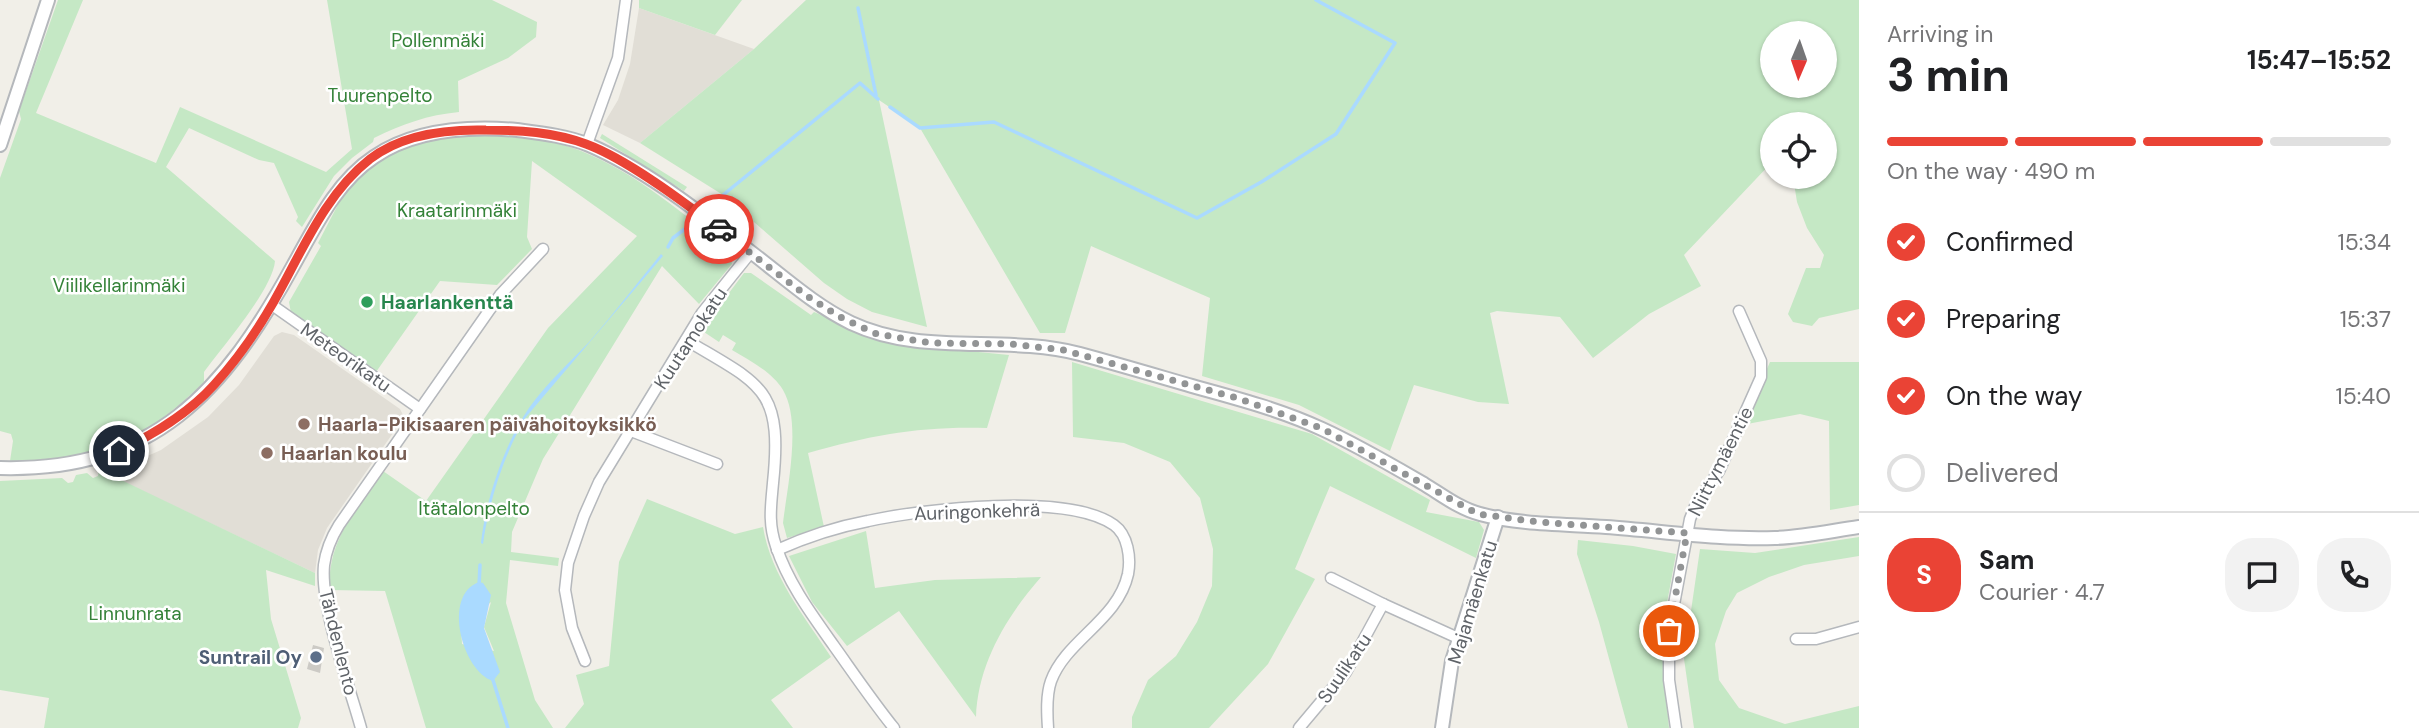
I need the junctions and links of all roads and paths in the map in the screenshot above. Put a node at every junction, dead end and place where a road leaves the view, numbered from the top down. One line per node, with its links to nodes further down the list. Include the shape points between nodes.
1 (48, 0): 4 (street)
2 (626, 0): 3 (street, via 618,58)
3 (587, 144): 6 (street, via 685,204); 7 (street, via 514,130 463,129 427,134 393,146 371,159 336,194)
4 (0, 145)
5 (543, 249): 10 (street, Tähdenlento, via 500,295)
6 (751, 252): 9 (street, Kuutamokatu); 14 (street, via 807,296 877,334 931,343 1063,350 1237,398 1321,428 1466,509)
7 (272, 305): 10 (street, Meteorikatu); 13 (street, via 215,384 162,429 100,458 57,466)
8 (1739, 311): 16 (street, Niittymäentie, via 1760,361 1761,377 1719,471 1696,504)
9 (686, 340): 11 (street, Kuutamokatu); 17 (street, via 743,374 766,396 775,424 769,509)
10 (420, 409): 24 (street, Tähdenlento, via 339,525 326,555 326,598)
11 (631, 431): 12 (street); 23 (street, Kuutamokatu, via 599,482 568,563 567,611)
12 (717, 464)
13 (0, 468)
14 (1498, 517): 16 (street); 21 (street, Majamäenkatu)
15 (1859, 527): 16 (street, via 1776,538)
16 (1687, 533): 29 (street, Niittymäentie, via 1668,649)
17 (777, 550): 25 (street, via 804,603); 26 (street, Auringonkehrä, via 865,521 942,510 1049,509 1092,516 1115,526 1127,546 1125,582 1108,612 1056,670 1048,692)
18 (1331, 578): 19 (street)
19 (1383, 604): 21 (street); 27 (street, Suulikatu, via 1346,673)
20 (1859, 627): 22 (street, via 1816,639)
21 (1458, 638): 28 (street, Majamäenkatu)
22 (1796, 639)
23 (585, 661)
24 (361, 728)
25 (894, 728)
26 (1048, 728)
27 (1300, 728)
28 (1442, 728)
29 (1676, 728)

